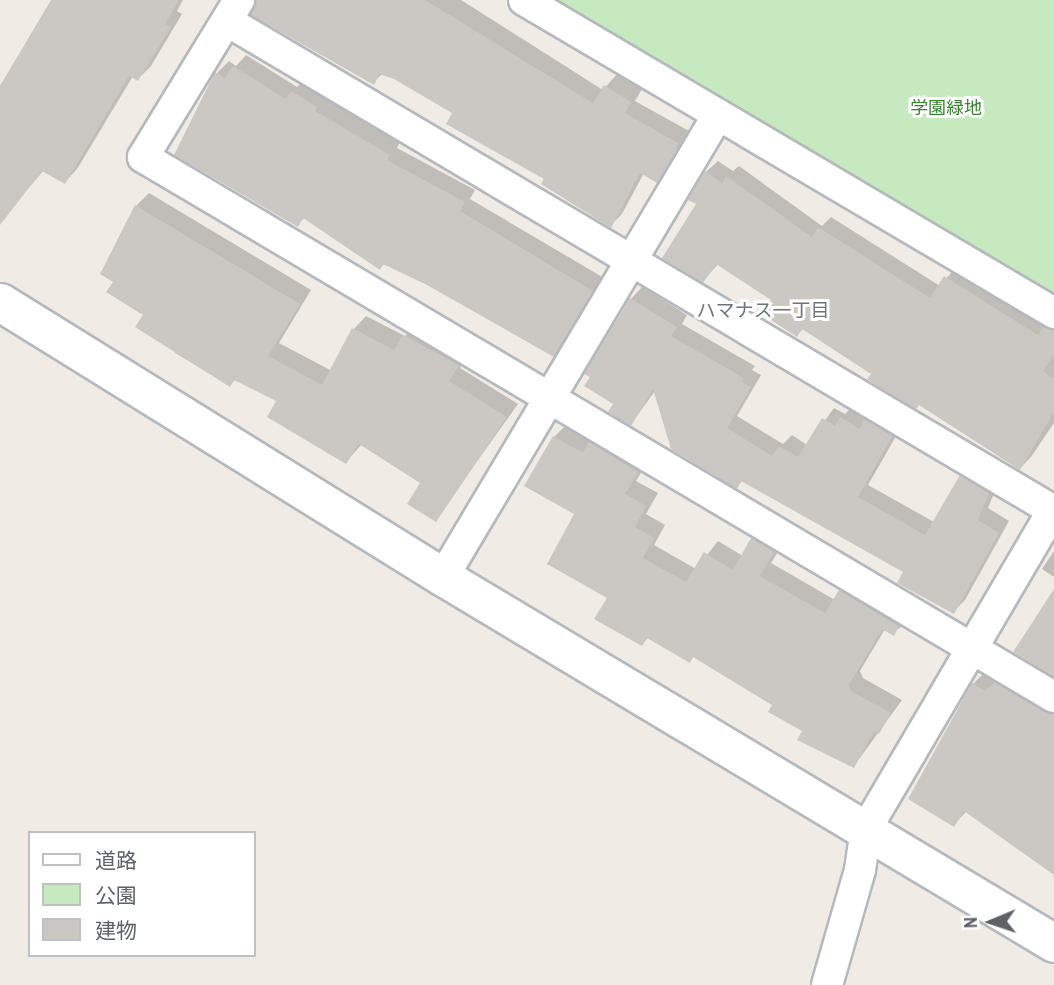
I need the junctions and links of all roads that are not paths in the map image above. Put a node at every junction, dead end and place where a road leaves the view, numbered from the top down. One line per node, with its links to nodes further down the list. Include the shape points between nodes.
1 (524, 0): 3 (street)
2 (233, 10): 4 (street); 7 (street, via 143,157)
3 (718, 115): 4 (street); 6 (street)
4 (634, 261): 7 (street); 8 (street)
5 (0, 302): 9 (street)
6 (1054, 313)
7 (552, 399): 9 (street); 10 (street)
8 (1054, 510): 10 (street)
9 (443, 577): 12 (street)
10 (972, 648): 11 (street); 12 (street)
11 (1054, 697)
12 (866, 829): 13 (street); 14 (street, via 860,870)
13 (1054, 943)
14 (827, 985)

